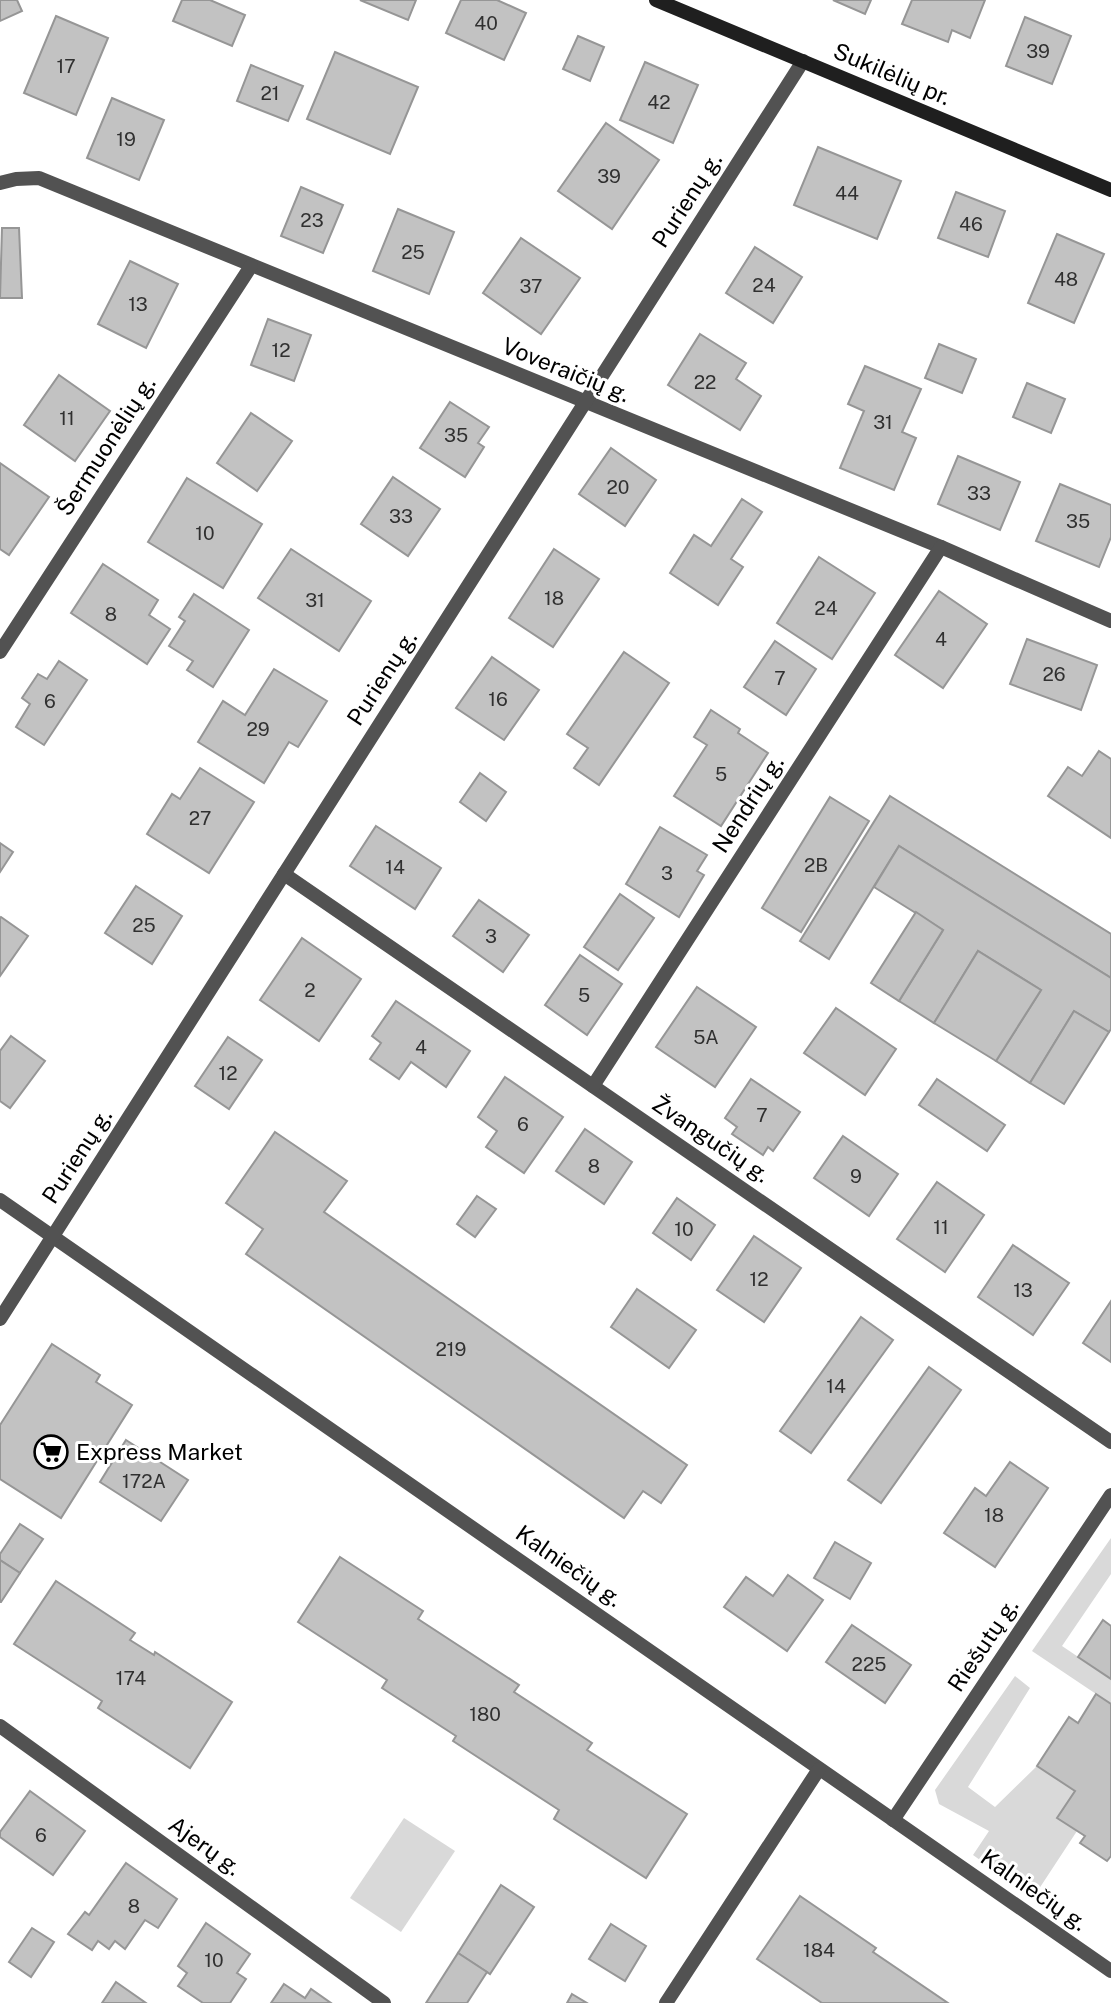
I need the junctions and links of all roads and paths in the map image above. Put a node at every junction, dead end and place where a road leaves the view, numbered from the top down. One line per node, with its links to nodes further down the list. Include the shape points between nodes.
1 (656, 0): 2 (main road, Sukilėlių pr.)
2 (803, 61): 4 (main road, Sukilėlių pr.); 6 (street, Purienų g.)
3 (0, 183): 5 (street, Voveraičių g., via 39,178)
4 (1111, 190)
5 (251, 266): 6 (street, Voveraičių g.); 9 (street, Šermuonėlių g.)
6 (585, 403): 7 (street, Voveraičių g.); 10 (street, Purienų g.)
7 (941, 547): 8 (street, Voveraičių g.); 11 (street, Nendrių g.)
8 (1111, 621)
9 (0, 652)
10 (284, 874): 11 (street, Žvangučių g.); 13 (street, Purienų g.)
11 (593, 1086): 15 (street, Žvangučių g.)
12 (0, 1200): 13 (street, Kalniečių g.)
13 (53, 1236): 14 (street, Purienų g.); 18 (street, Kalniečių g.)
14 (0, 1319)
15 (1111, 1442)
16 (1111, 1495): 19 (street, Riešutų g.)
17 (0, 1726): 21 (street, Ajerų g.)
18 (819, 1769): 19 (street, Kalniečių g.); 22 (street)
19 (893, 1820): 20 (street, Kalniečių g.)
20 (1111, 1971)
21 (384, 2003)
22 (666, 2003)

